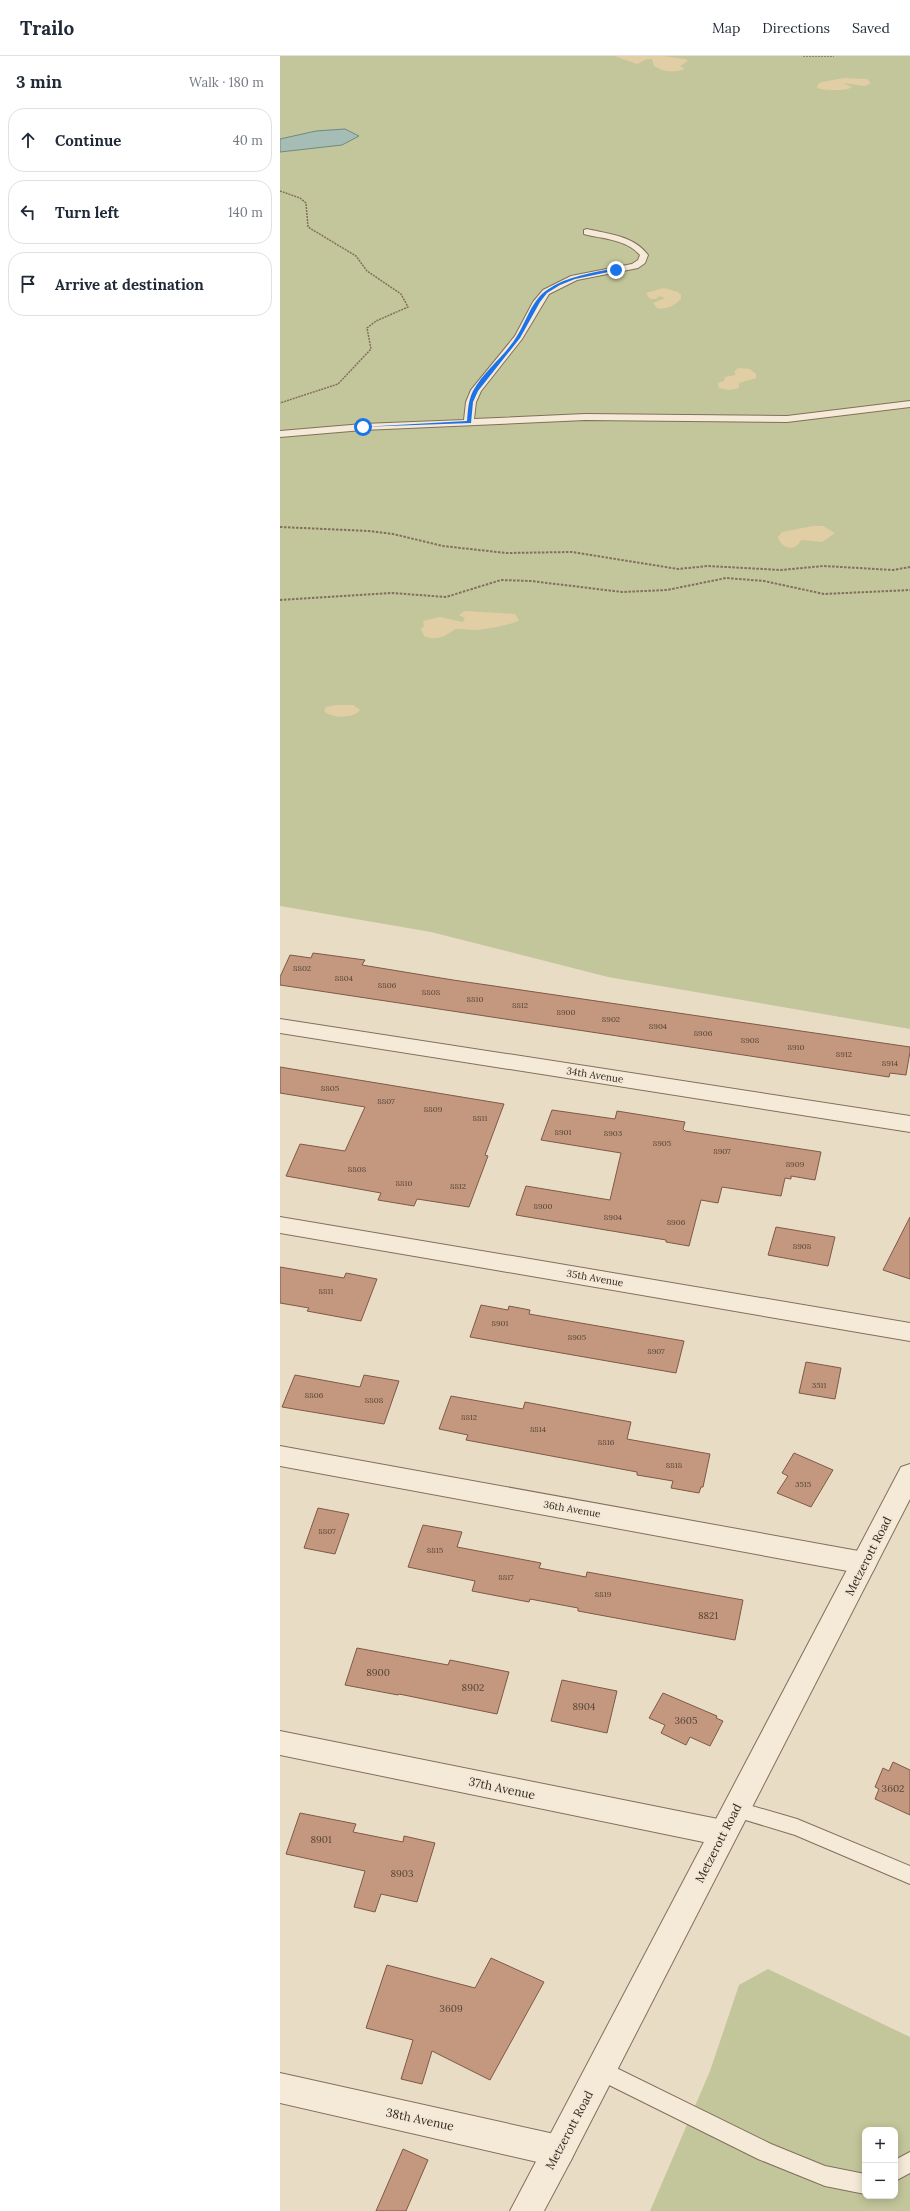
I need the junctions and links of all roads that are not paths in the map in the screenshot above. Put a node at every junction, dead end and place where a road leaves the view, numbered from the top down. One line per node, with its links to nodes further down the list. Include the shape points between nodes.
1 (587, 232): 3 (lane, via 635,246 644,255 642,261 635,266 574,278 546,292 519,337 476,390 471,402)
2 (910, 404): 3 (lane, via 787,420 585,417)
3 (469, 422): 4 (lane)
4 (280, 434)
5 (280, 1026): 6 (street, 34th Avenue)
6 (910, 1124)
7 (280, 1225): 8 (street, 35th Avenue)
8 (910, 1332)
9 (280, 1456): 11 (street, 36th Avenue)
10 (909, 1479): 11 (street, Metzerott Road)
11 (864, 1563): 13 (street, Metzerott Road)
12 (280, 1743): 13 (street, 37th Avenue)
13 (729, 1821): 14 (lane, via 797,1827); 15 (street, Metzerott Road)
14 (910, 1876)
15 (600, 2070): 17 (street, Metzerott Road); 20 (lane, via 765,2152 825,2176)
16 (280, 2088): 17 (street, 38th Avenue)
17 (559, 2151): 21 (street, Metzerott Road)
18 (910, 2162): 19 (lane)
19 (898, 2169)
20 (862, 2183)
21 (526, 2211)

